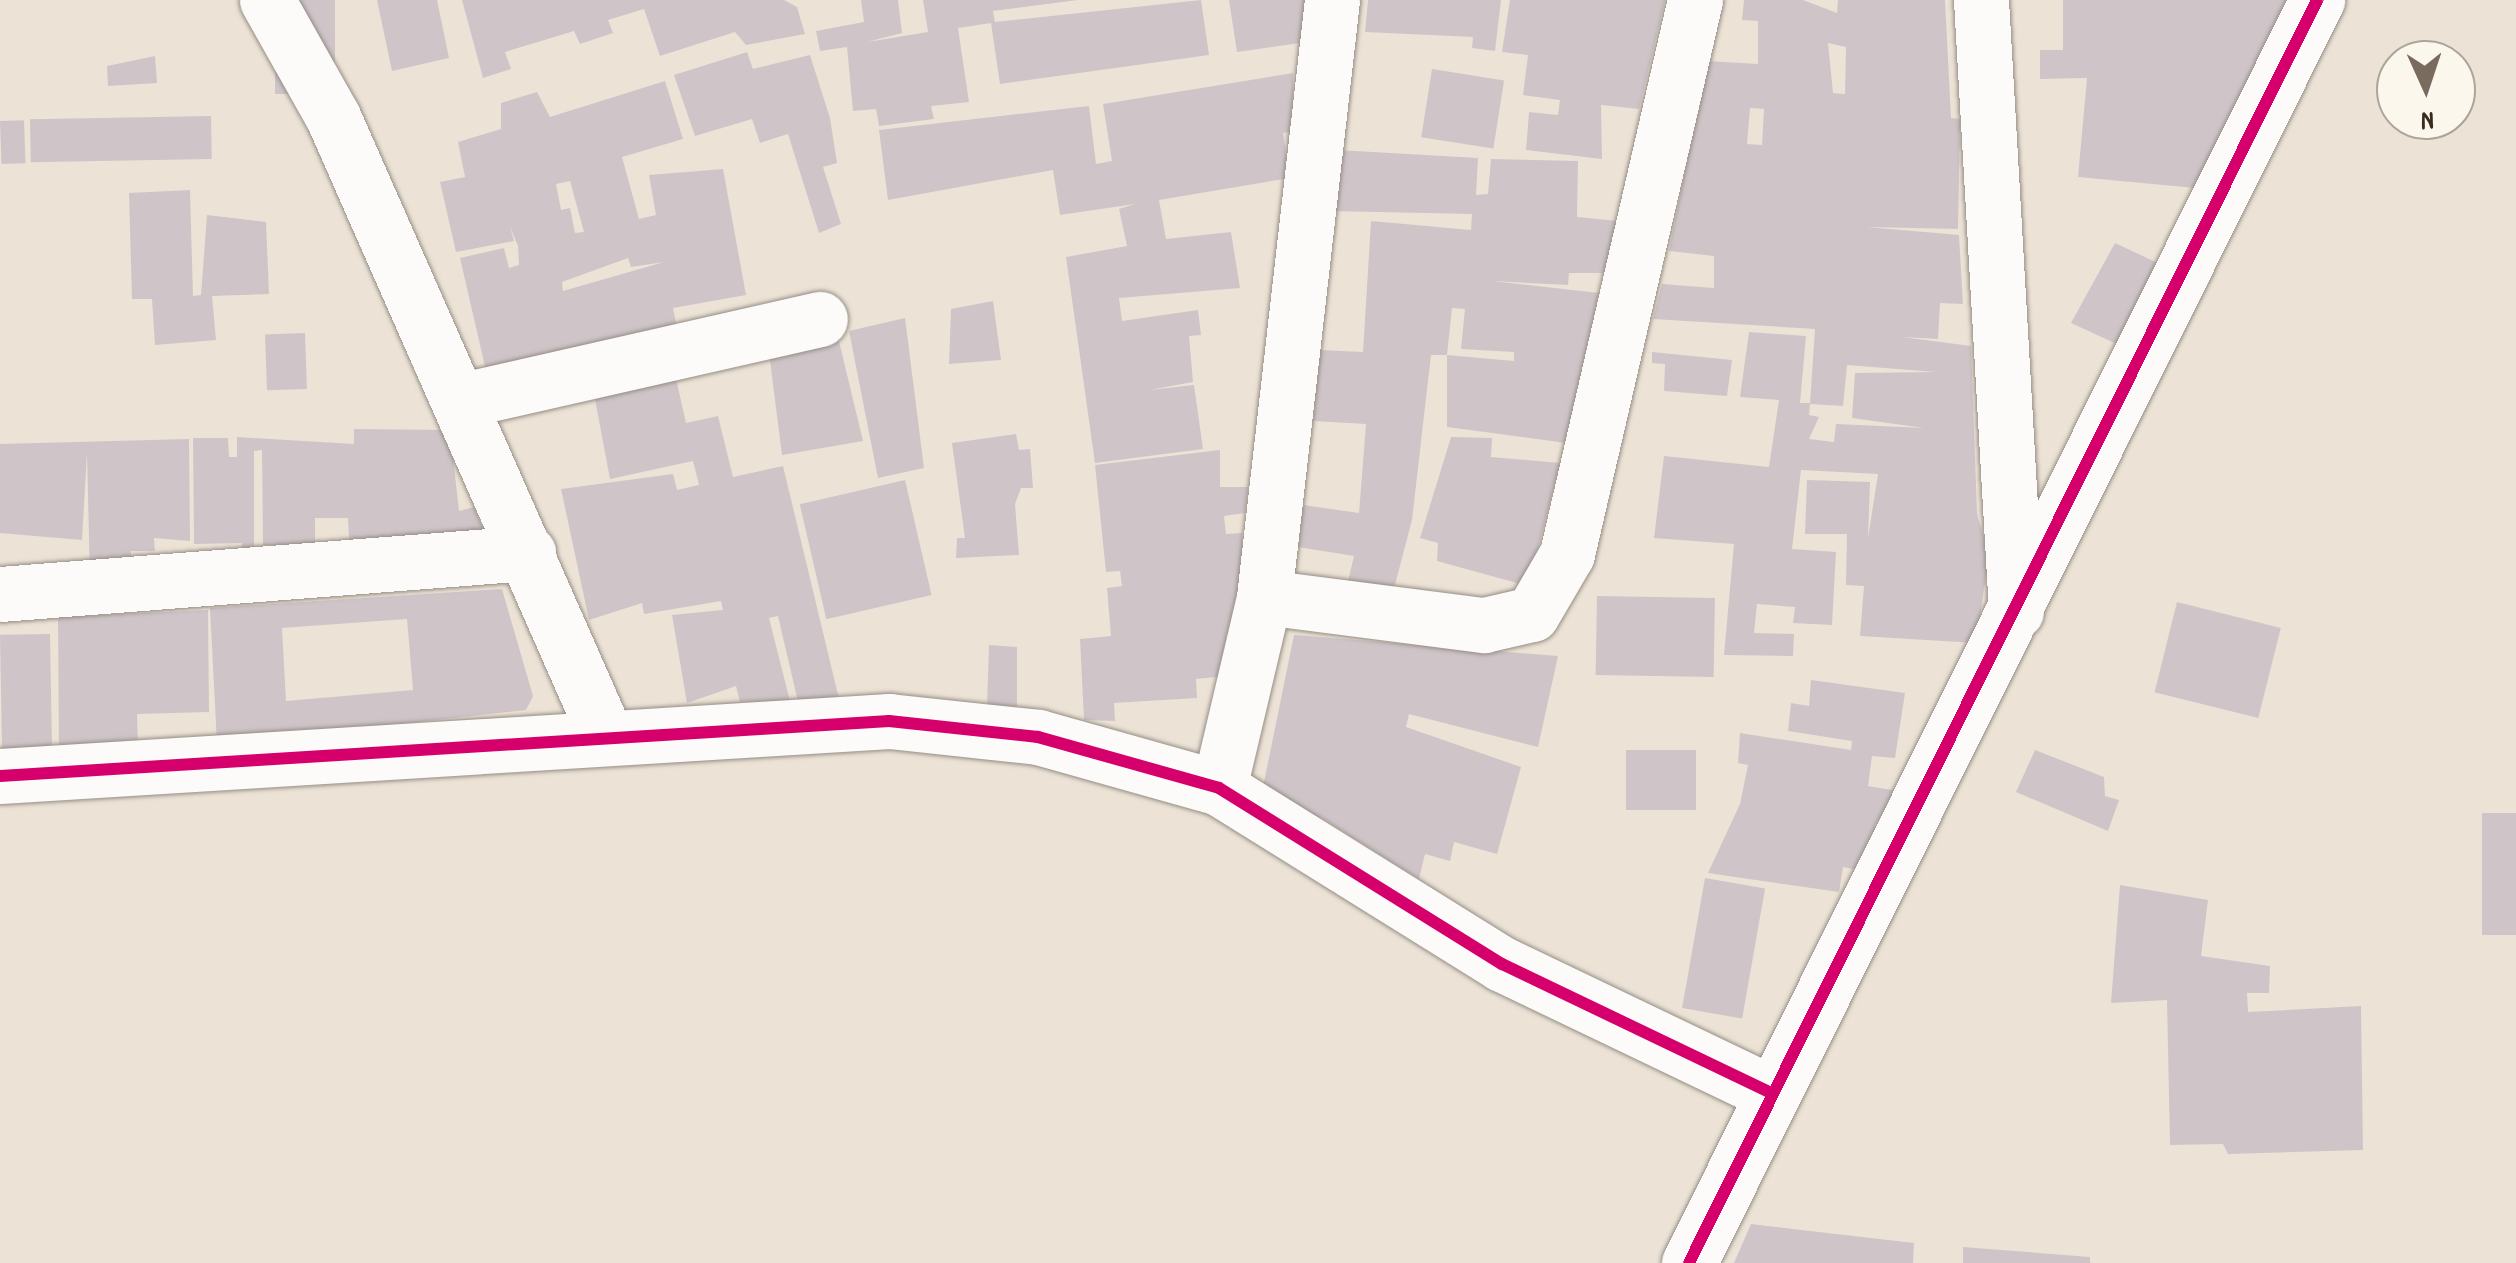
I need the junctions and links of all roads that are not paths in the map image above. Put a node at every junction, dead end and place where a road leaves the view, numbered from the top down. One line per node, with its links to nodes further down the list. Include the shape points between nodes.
1 (267, 0): 7 (street, via 333,117)
2 (1332, 0): 10 (street)
3 (1695, 0): 10 (street, via 1567,554 1532,614 1484,625)
4 (1981, 0): 11 (street)
5 (2317, 0): 11 (street)
6 (820, 319): 7 (street)
7 (463, 400): 8 (street)
8 (528, 553): 9 (street); 12 (street)
9 (0, 594)
10 (1264, 597): 14 (street)
11 (2016, 611): 15 (street)
12 (604, 732): 13 (street); 14 (street, via 888,721 1038,737)
13 (0, 776)
14 (1219, 788): 15 (street, via 1502,964)
15 (1767, 1091): 16 (street)
16 (1689, 1263)

